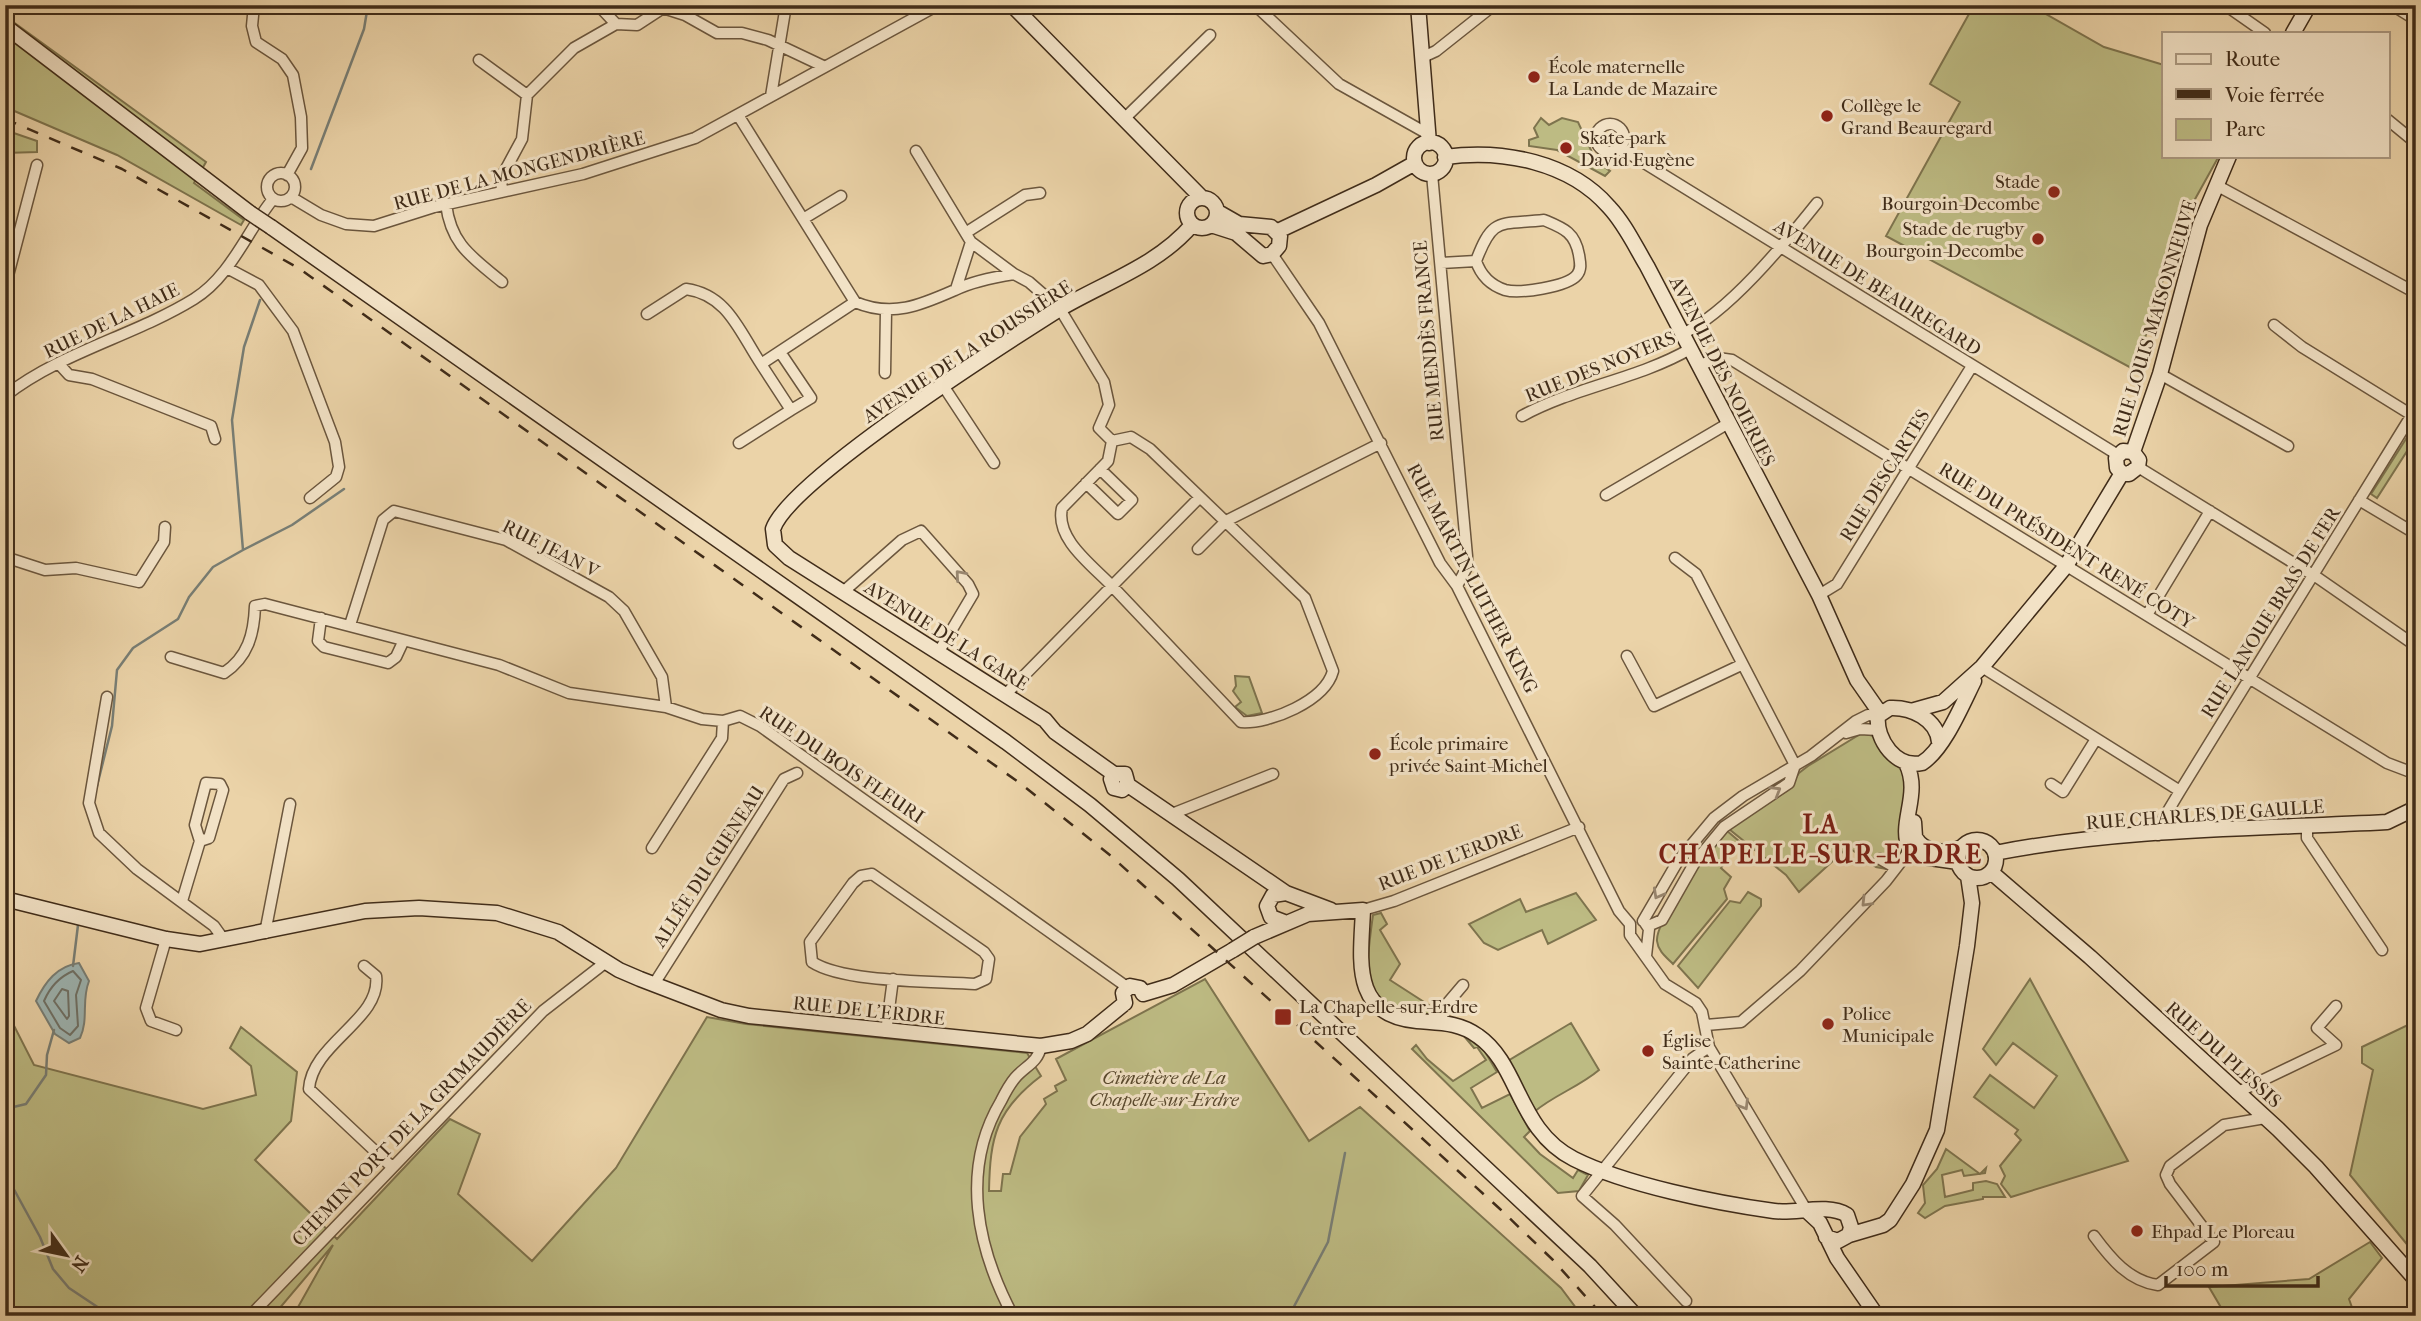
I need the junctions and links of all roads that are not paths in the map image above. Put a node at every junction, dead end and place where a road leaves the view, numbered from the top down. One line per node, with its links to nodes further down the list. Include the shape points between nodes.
1 (254, 5): 37 (street, via 256,42 282,59 293,75 302,148)
2 (598, 5): 14 (street)
3 (786, 5): 19 (street)
4 (938, 5): 22 (street, RUE DE LA MONGENDRIÈRE)
5 (1255, 5): 28 (street, via 1339,84)
6 (1418, 5): 20 (street)
7 (1494, 5): 20 (street)
8 (2225, 5): 16 (street)
9 (2309, 5): 17 (street)
10 (2392, 5): 13 (street)
11 (662, 6): 14 (street, via 637,25); 19 (street, via 717,33 742,33)
12 (1015, 6): 26 (street)
13 (2416, 20)
14 (616, 24): 23 (street, via 574,48)
15 (5, 26): 202 (street, bridge, via 250,213 1090,805 1237,933 1581,1257)
16 (2263, 32)
17 (2294, 32)
18 (1210, 35): 26 (street)
19 (780, 46): 22 (street); 24 (street)
20 (1423, 57): 28 (street)
21 (479, 60): 23 (street)
22 (823, 66): 24 (street, RUE DE LA MONGENDRIÈRE)
23 (527, 95): 39 (street, via 522,139 502,178)
24 (771, 96): 25 (street, RUE DE LA MONGENDRIÈRE)
25 (738, 115): 39 (street, RUE DE LA MONGENDRIÈRE, via 695,138 654,152); 47 (street)
26 (1125, 118): 43 (street)
27 (2390, 122): 29 (street)
28 (1429, 139): 32 (street); 34 (street, via 1418,148)
29 (2416, 143)
30 (1620, 148): 52 (street, AVENUE DE BEAUREGARD)
31 (916, 151): 51 (street)
32 (1446, 157): 36 (street, via 1442,169); 67 (street, AVENUE DES NOIERIES, via 1499,155 1524,160 1558,170 1588,187 1617,216)
33 (2228, 158): 38 (street, RUE LOUIS MAISONNEUVE)
34 (1415, 163): 36 (street); 50 (street)
35 (37, 165): 59 (street)
36 (1432, 174): 55 (street, RUE MENDÈS FRANCE)
37 (287, 175): 42 (street, via 295,185); 44 (street, via 270,178 267,189)
38 (2216, 185): 61 (street); 75 (street, RUE LOUIS MAISONNEUVE, via 2181,287)
39 (502, 192): 46 (street, RUE DE LA MONGENDRIÈRE)
40 (1040, 193): 51 (street, via 1025,195)
41 (841, 196): 47 (street)
42 (291, 197): 44 (street); 46 (street, RUE DE LA MONGENDRIÈRE, via 321,215 365,226 383,225)
43 (1201, 197): 48 (street, via 1214,203); 49 (street, via 1194,199 1187,212)
44 (273, 199): 56 (street, RUE DE LA HAIE)
45 (1817, 203): 52 (street)
46 (446, 204): 58 (street, via 456,241)
47 (803, 219): 62 (street)
48 (1215, 219): 49 (street, via 1198,228); 50 (street); 53 (street, RUE MARTIN LUTHER KING, via 1259,254)
49 (1192, 225): 63 (street, AVENUE DE LA ROUSSIÈRE, via 1152,259)
50 (1278, 231): 53 (street, via 1280,242)
51 (969, 237): 57 (street); 60 (street)
52 (1781, 248): 67 (street, via 1700,324); 73 (street, AVENUE DE BEAUREGARD)
53 (1272, 254): 85 (street, RUE MARTIN LUTHER KING, via 1319,323)
54 (1476, 261): 54 (street, via 1480,273 1507,291 1556,287 1577,275 1581,266 1573,236 1544,220 1496,225 1486,233); 55 (street)
55 (1441, 263): 110 (street, RUE MENDÈS FRANCE, via 1467,556)
56 (227, 268): 70 (street, RUE DE LA HAIE, via 195,298); 96 (street, via 259,285 293,331 335,442 336,477)
57 (1014, 274): 60 (street); 63 (street)
58 (502, 282)
59 (5, 286)
60 (956, 289): 64 (street, via 916,308)
61 (2416, 293)
62 (855, 302): 64 (street); 69 (street)
63 (1060, 309): 76 (street, AVENUE DE LA ROUSSIÈRE); 83 (street, via 1104,382 1109,405 1098,428)
64 (886, 310): 74 (street)
65 (647, 314): 71 (street, via 686,289 706,292 719,300)
66 (2274, 325): 79 (street, via 2302,347)
67 (1682, 334): 68 (street, AVENUE DES NOIERIES)
68 (1690, 349): 72 (street, AVENUE DES NOIERIES); 80 (street, RUE DES NOYERS)
69 (779, 352): 71 (street); 78 (street, via 811,398)
70 (59, 364): 77 (street, RUE DE LA HAIE); 82 (street, via 69,374 211,426)
71 (761, 364): 78 (street)
72 (1698, 366): 81 (street, AVENUE DES NOIERIES); 92 (street, RUE DU PRÉSIDENT RENÉ COTY, via 1718,358 1732,360)
73 (1972, 366): 88 (street, AVENUE DE BEAUREGARD); 92 (street, RUE DESCARTES)
74 (885, 373)
75 (2160, 374): 86 (street); 87 (street, RUE LOUIS MAISONNEUVE)
76 (944, 387): 89 (street); 101 (street, AVENUE DE LA ROUSSIÈRE, via 828,469 790,502)
77 (5, 396)
78 (791, 410): 84 (street)
79 (2414, 413): 98 (street, RUE LANOUE BRAS DE FER)
80 (1522, 416)
81 (1727, 424): 95 (street); 112 (street, AVENUE DES NOIERIES)
82 (215, 439)
83 (1112, 441): 91 (street, via 1108,461); 97 (street, via 1131,437 1150,449)
84 (739, 443)
85 (1381, 443): 100 (street); 110 (street, RUE MARTIN LUTHER KING, via 1440,563)
86 (2288, 446)
87 (2133, 452): 88 (street); 90 (street)
88 (2118, 455): 93 (street, via 2116,465)
89 (994, 463)
90 (2138, 467): 93 (street); 99 (street)
91 (1100, 469): 94 (street); 94 (street, via 1132,500 1118,514)
92 (1908, 469): 107 (street, RUE DU PRÉSIDENT RENÉ COTY); 112 (street, RUE DESCARTES, via 1837,584)
93 (2122, 472): 107 (street)
94 (1086, 483): 109 (street, via 1062,508 1060,528)
95 (1606, 495)
96 (310, 498)
97 (1199, 498): 100 (street); 109 (street)
98 (2359, 500): 103 (street); 108 (street, RUE LANOUE BRAS DE FER)
99 (2210, 511): 108 (street); 113 (street)
100 (1226, 521): 104 (street); 109 (street, via 1310,606 1333,671 1324,690 1312,699 1251,723 1241,722)
101 (775, 524): 111 (street, AVENUE DE LA GARE, via 773,538 781,552)
102 (165, 527): 105 (street, via 164,542 139,582 76,568 45,570)
103 (2416, 534)
104 (1198, 549)
105 (5, 557)
106 (1675, 558): 121 (street, via 1696,574)
107 (2066, 566): 113 (street, RUE DU PRÉSIDENT RENÉ COTY); 122 (street)
108 (2313, 575): 117 (street); 123 (street, RUE LANOUE BRAS DE FER)
109 (1112, 586): 124 (street)
110 (1457, 586): 144 (street, RUE MARTIN LUTHER KING)
111 (843, 592): 118 (street, AVENUE DE LA GARE); 118 (street, one-way to 111, via 973,594 921,531 902,540)
112 (1819, 595): 128 (street, AVENUE DES NOIERIES)
113 (2147, 615): 123 (street, RUE DU PRÉSIDENT RENÉ COTY)
114 (321, 618): 115 (street, RUE DU BOIS FLEURI); 116 (street, via 318,641 324,647 388,663); 120 (street, RUE DU BOIS FLEURI, via 265,604 255,606 254,633 238,663 224,673)
115 (350, 625): 116 (street, RUE DU BOIS FLEURI); 126 (street, RUE JEAN V, via 383,520 394,511 506,540 609,597 624,611 662,677)
116 (403, 642): 126 (street, RUE DU BOIS FLEURI, via 499,665 569,693)
117 (2416, 646)
118 (938, 653): 124 (street, AVENUE DE LA GARE)
119 (1628, 656): 121 (street, via 1654,706)
120 (171, 657)
121 (1741, 665): 134 (street)
122 (1982, 667): 127 (street, via 1943,702); 130 (street); 131 (street)
123 (2249, 678): 137 (street, RUE DU PRÉSIDENT RENÉ COTY, via 2387,764); 139 (street, RUE LANOUE BRAS DE FER)
124 (1005, 695): 142 (street, AVENUE DE LA GARE, via 1114,774 1114,788 1122,790 1128,785)
125 (107, 697): 157 (street, via 89,803 99,833 137,869)
126 (666, 707): 129 (street, RUE DU BOIS FLEURI)
127 (1912, 711): 128 (street, via 1890,708); 131 (street, via 1932,724)
128 (1879, 720): 132 (street, via 1888,749); 134 (street, via 1840,735)
129 (723, 721): 148 (street, via 722,738); 176 (street, RUE DU BOIS FLEURI, via 740,716 760,726)
130 (2096, 739): 138 (street, via 2063,792); 139 (street)
131 (1939, 742): 133 (street)
132 (1906, 763): 133 (street); 149 (street, via 1913,797 1906,835)
133 (1922, 763): 147 (street, via 1915,837 1928,850 1946,852)
134 (1795, 765): 163 (street, one-way to 134, via 1662,920 1688,872 1717,835 1789,783); 163 (street, one-way to 163, via 1714,818 1678,860)
135 (797, 773): 174 (street, ALLÉE DU GUENEAU, via 785,779)
136 (1273, 774): 142 (street)
137 (2416, 774)
138 (2051, 784)
139 (2180, 791): 145 (street, RUE LANOUE BRAS DE FER)
140 (290, 804): 164 (street)
141 (2416, 808): 143 (street, RUE CHARLES DE GAULLE, via 2387,822)
142 (1172, 814): 155 (street, AVENUE DE LA GARE)
143 (2307, 826): 145 (street, RUE CHARLES DE GAULLE); 169 (street, via 2307,838)
144 (1579, 827): 158 (street, RUE DE L'ERDRE); 162 (street, RUE MARTIN LUTHER KING, via 1619,911)
145 (2158, 835): 150 (street, RUE CHARLES DE GAULLE, via 2016,847)
146 (200, 842): 146 (street, via 209,838 223,790 220,784 206,783 195,825); 157 (street)
147 (1962, 847): 150 (street, via 1978,840); 152 (street)
148 (652, 848)
149 (1910, 850): 152 (street, via 1923,857); 153 (street)
150 (1995, 853): 154 (street, via 1996,861)
151 (1880, 859): 153 (street)
152 (1958, 862): 154 (street)
153 (1896, 867): 181 (street, one-way to 181, via 1800,971 1741,1022)
154 (1980, 876): 186 (street, RUE DU PLESSIS, via 2090,957); 193 (street, via 1937,1130 1913,1184)
155 (1284, 895): 159 (street, RUE DE L'ERDRE); 160 (street, via 1268,902); 161 (street, via 1297,911)
156 (5, 899): 167 (street, RUE DE L'ERDRE)
157 (182, 901): 168 (street)
158 (1363, 910): 159 (street, RUE DE L'ERDRE); 180 (street, via 1361,968 1368,993 1391,1014)
159 (1332, 911): 161 (street, RUE DE L'ERDRE)
160 (1269, 914): 161 (street, via 1277,921); 165 (street)
161 (1288, 920): 165 (street, RUE DE L'ERDRE)
162 (1630, 924): 163 (street); 166 (street)
163 (1646, 928): 166 (street, via 1640,940); 170 (street)
164 (265, 933): 168 (street, RUE DE L'ERDRE); 171 (street, RUE DE L'ERDRE, via 365,911 451,909 532,922 558,932)
165 (1258, 934): 177 (street, RUE DE L'ERDRE, bridge, via 1173,985)
166 (1632, 938): 170 (street)
167 (166, 939): 168 (street, RUE DE L'ERDRE, via 200,944); 182 (street, via 146,1008 151,1021)
168 (225, 940)
169 (2382, 950)
170 (1646, 957): 181 (street, via 1665,984 1696,1003)
171 (606, 962): 174 (street, RUE DE L'ERDRE); 188 (street, CHEMIN PORT DE LA GRIMAUDIÈRE, via 542,1011)
172 (364, 966): 188 (street, via 376,976 378,988 372,1002 315,1065 309,1089)
173 (893, 979): 173 (street, via 821,968 809,954 810,942 861,876 880,877 989,959 986,979 975,984); 183 (street)
174 (654, 984): 183 (street, RUE DE L'ERDRE, via 721,1010)
175 (1462, 985): 180 (street, via 1446,1005)
176 (1127, 987): 177 (street, via 1137,986); 178 (street)
177 (1143, 994): 178 (street, via 1138,1005)
178 (1125, 1003): 184 (street, RUE DE L'ERDRE, via 1087,1034)
179 (2336, 1006): 186 (street, via 2317,1028 2336,1045)
180 (1440, 1022): 189 (street, via 1464,1028 1486,1042 1536,1128 1561,1152)
181 (1706, 1025): 185 (street)
182 (176, 1030)
183 (886, 1032): 184 (street, RUE DE L'ERDRE)
184 (1041, 1046): 201 (street, via 1037,1059 1016,1077 989,1123 975,1189 982,1242)
185 (1709, 1047): 189 (street, via 1693,1058); 190 (street, one-way to 190)
186 (2236, 1093): 187 (street, RUE DU PLESSIS)
187 (2265, 1118): 196 (street, via 2224,1125 2170,1166 2169,1184 2214,1242 2158,1285 2139,1282); 198 (street, RUE DU PLESSIS, via 2316,1167)
188 (393, 1167): 200 (street, CHEMIN PORT DE LA GRIMAUDIÈRE)
189 (1604, 1170): 190 (street, via 1740,1205); 199 (street, via 1582,1196)
190 (1807, 1211): 191 (street); 194 (street)
191 (1830, 1212): 192 (street, via 1843,1212); 194 (street, via 1824,1217)
192 (1849, 1218): 193 (street); 195 (street)
193 (1888, 1222): 195 (street)
194 (1824, 1232): 195 (street, via 1833,1241); 197 (street)
195 (1847, 1236): 197 (street)
196 (2094, 1236)
197 (1844, 1265): 203 (street)
198 (2416, 1280)
199 (1686, 1301)
200 (250, 1316)
201 (1013, 1316)
202 (1636, 1316)
203 (1877, 1316)

